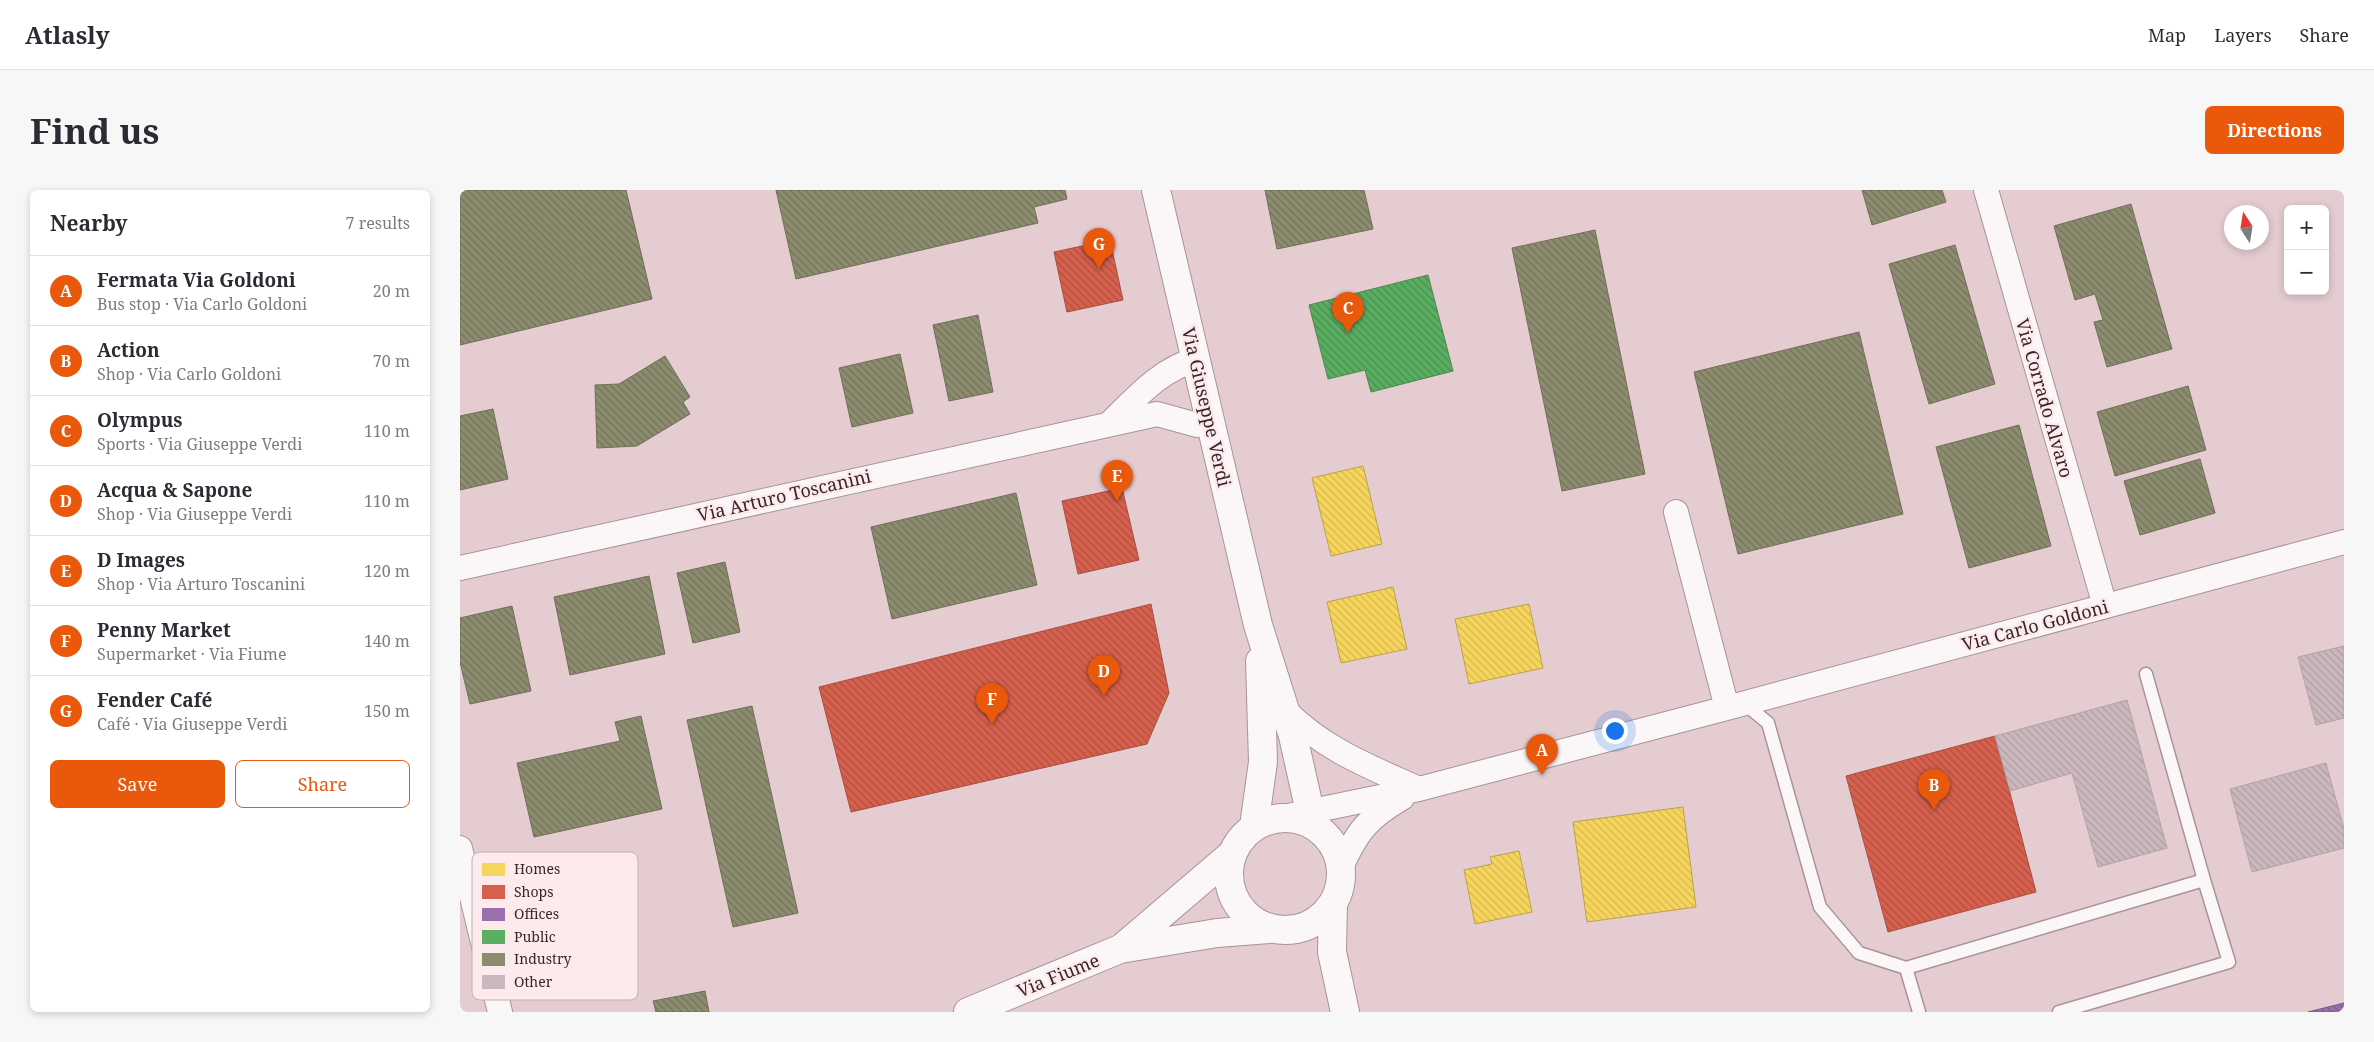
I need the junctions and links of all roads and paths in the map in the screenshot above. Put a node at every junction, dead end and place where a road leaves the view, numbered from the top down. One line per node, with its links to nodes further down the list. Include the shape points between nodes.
1 (1156, 190): 3 (street, Via Giuseppe Verdi)
2 (1986, 190): 9 (street, Via Corrado Alvaro)
3 (1196, 360): 4 (street, Via Giuseppe Verdi); 5 (street, via 1179,364)
4 (1210, 423): 5 (street, Via Arturo Toscanini, via 1197,425 1156,414); 10 (street, Via Giuseppe Verdi)
5 (1108, 424): 8 (street, Via Arturo Toscanini)
6 (1676, 512): 12 (street)
7 (2344, 542): 9 (street, Via Carlo Goldoni)
8 (460, 568)
9 (2105, 606): 12 (street, Via Carlo Goldoni)
10 (1258, 625): 13 (street, Via Giuseppe Verdi); 16 (street, Via Giuseppe Verdi, via 1263,762)
11 (2146, 674): 20 (lane)
12 (1736, 706): 14 (street, Via Carlo Goldoni); 25 (lane, via 1768,723 1820,907 1859,953)
13 (1285, 710): 14 (street, via 1308,733 1327,745); 15 (street, Via Giuseppe Verdi)
14 (1419, 788): 15 (street, Via Carlo Goldoni); 19 (street, Via Carlo Goldoni, via 1372,818 1357,836)
15 (1312, 818): 16 (street, Via Fiume, via 1268,820); 19 (street, Via Fiume, via 1336,850)
16 (1254, 826): 18 (street, Via Fiume, via 1240,839)
17 (460, 848): 21 (street)
18 (1231, 855): 23 (street, Via Fiume, via 1228,873 1230,892 1252,921); 24 (street, Via Fiume)
19 (1341, 867): 22 (street, Via Fiume, via 1340,886)
20 (2204, 880): 25 (lane); 29 (lane, via 2229,962)
21 (472, 897)
22 (1333, 905): 23 (street, Via Fiume, via 1304,927 1287,931); 27 (street, via 1331,945)
23 (1268, 929): 24 (street, Via Fiume, via 1210,934)
24 (1120, 949): 26 (street, Via Fiume)
25 (1906, 968): 28 (lane)
26 (968, 1012)
27 (1345, 1012)
28 (1919, 1012)
29 (2059, 1012)

